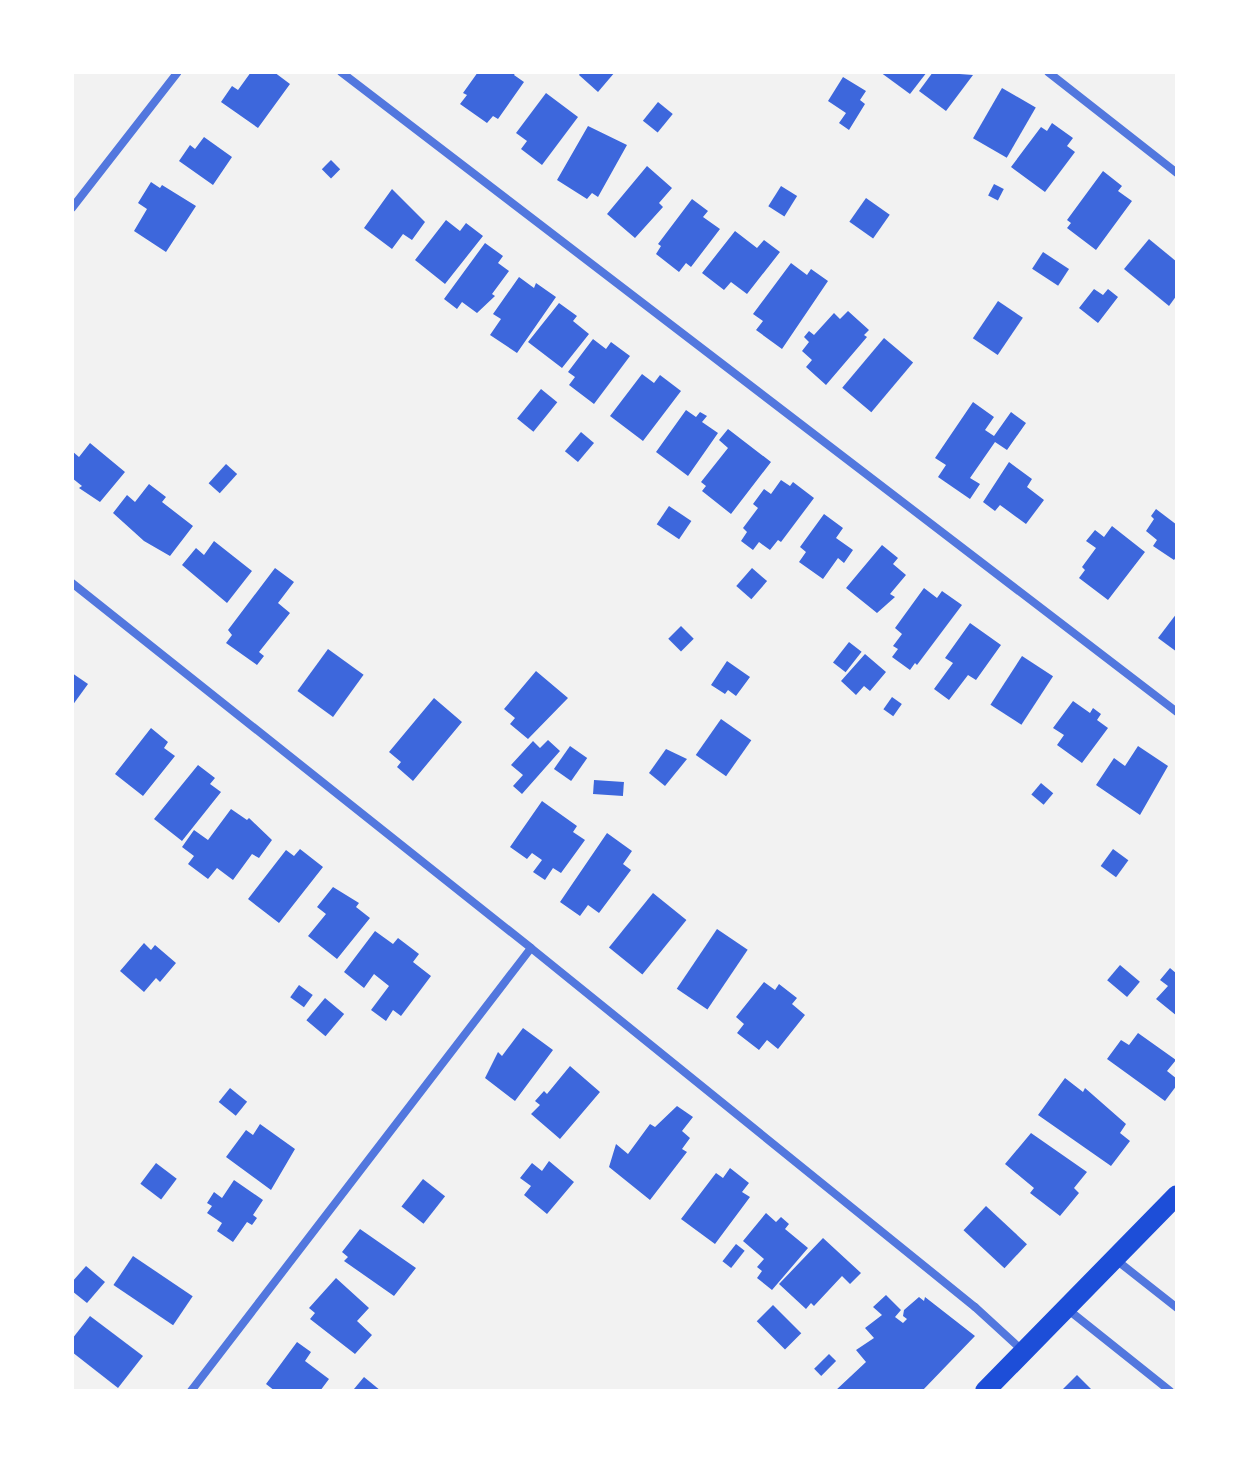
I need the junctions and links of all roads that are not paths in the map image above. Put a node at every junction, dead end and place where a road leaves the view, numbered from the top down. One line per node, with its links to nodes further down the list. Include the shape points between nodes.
1 (178, 72): 5 (street)
2 (341, 72): 7 (street)
3 (1048, 72): 4 (street)
4 (1177, 173)
5 (72, 208)
6 (72, 583): 8 (street)
7 (1177, 712)
8 (531, 948): 13 (street); 14 (street)
9 (1177, 1195): 10 (main road)
10 (1115, 1259): 11 (main road); 12 (street)
11 (1065, 1308): 13 (main road); 16 (street)
12 (1177, 1308)
13 (1023, 1351): 15 (main road)
14 (191, 1391)
15 (985, 1391)
16 (1170, 1391)

